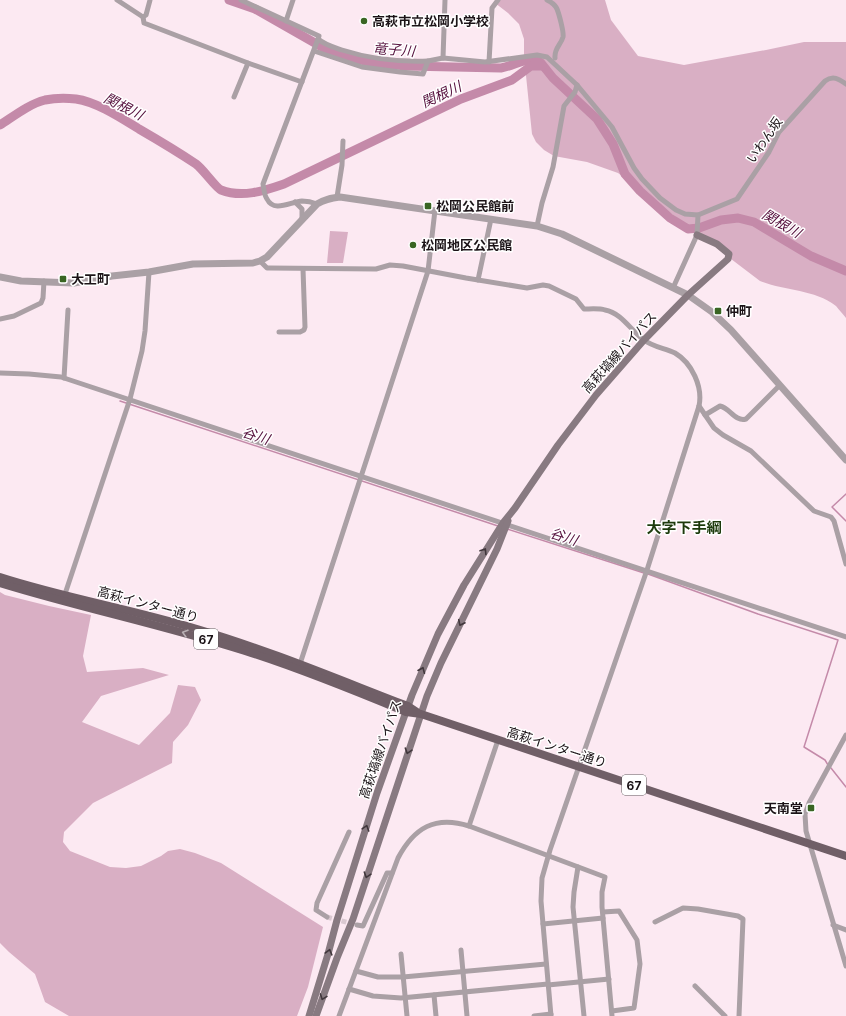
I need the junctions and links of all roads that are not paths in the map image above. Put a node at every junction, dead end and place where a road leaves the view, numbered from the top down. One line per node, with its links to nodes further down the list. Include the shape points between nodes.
1 (117, 0): 8 (street)
2 (150, 0): 8 (street, via 146,15)
3 (241, 0): 9 (street)
4 (293, 0): 9 (street)
5 (445, 0): 12 (street)
6 (498, 0): 15 (street, via 492,8)
7 (548, 0): 13 (street, via 557,8 563,31)
8 (143, 17): 16 (street, via 144,23)
9 (286, 21): 10 (street, via 319,36)
10 (318, 39): 11 (street); 14 (street, via 324,44 362,56 406,62)
11 (314, 50): 14 (street, via 362,67 400,72 423,74); 17 (street)
12 (443, 58): 14 (street); 15 (street)
13 (555, 58)
14 (428, 61)
15 (489, 62): 19 (street, via 537,55 547,57)
16 (248, 63): 17 (street); 20 (street)
17 (302, 82): 23 (street, via 263,184 266,199 276,207)
18 (846, 84): 26 (street, いわん坂, via 834,78 825,81 780,132 737,199)
19 (577, 85): 26 (street, via 612,127 642,179 676,210); 29 (street, via 564,106 553,167)
20 (234, 97)
21 (343, 141): 22 (street)
22 (337, 197): 24 (street); 25 (street)
23 (294, 202): 24 (street, via 308,201); 28 (street, via 302,209)
24 (317, 204): 28 (street)
25 (435, 210): 27 (street); 33 (street)
26 (698, 217): 30 (street)
27 (491, 219): 29 (street); 36 (street)
28 (302, 220): 31 (street, via 267,257)
29 (537, 226): 38 (street, via 562,234)
30 (697, 233): 38 (street); 39 (main road, 高萩塙線バイパス, via 717,244 729,256)
31 (260, 261): 32 (street, via 267,268); 34 (street, via 193,264)
32 (304, 269): 33 (street, via 376,269 390,265); 42 (street, via 304,330)
33 (428, 271): 36 (street); 51 (street)
34 (149, 272): 37 (street, via 74,283); 47 (street, via 145,331)
35 (0, 277): 37 (street)
36 (478, 280): 43 (street, via 527,288 549,286 576,299 584,309 605,310 616,315)
37 (44, 281): 41 (street, via 41,304)
38 (673, 288): 39 (street)
39 (688, 295): 43 (main road, 高萩塙線バイパス); 46 (street, via 722,321)
40 (68, 310): 45 (street)
41 (0, 319)
42 (279, 332)
43 (644, 340): 48 (street, via 683,358 695,378 700,393); 52 (main road, 高萩塙線バイパス, via 577,419)
44 (0, 373): 45 (street)
45 (64, 378): 47 (street)
46 (780, 385): 49 (street, via 746,420 740,420 720,406); 50 (street)
47 (130, 399): 51 (street); 57 (street)
48 (700, 406): 49 (street); 54 (street)
49 (705, 415): 53 (street, via 714,428 751,451 814,511 831,517)
50 (846, 460)
51 (362, 476): 52 (street); 59 (street)
52 (504, 524): 54 (street); 60 (main road, 高萩塙線バイパス, one-way to 52, via 426,660 452,606 470,573); 61 (main road, 高萩塙線バイパス, one-way to 61, via 496,549 438,670)
53 (846, 564)
54 (647, 570): 58 (street); 64 (street)
55 (0, 577): 57 (main road, 高萩インター通り / 67)
56 (0, 583): 59 (main road, 高萩インター通り / 67, one-way to 56)
57 (64, 594): 59 (main road, 高萩インター通り / 67, via 248,644)
58 (846, 637)
59 (299, 666): 60 (main road, 高萩インター通り / 67)
60 (407, 709): 61 (main road, 高萩インター通り / 67); 98 (main road, 高萩塙線バイパス, one-way to 60, via 346,890)
61 (421, 714): 63 (main road, 高萩インター通り / 67); 99 (main road, 高萩塙線バイパス, one-way to 99, via 353,919)
62 (846, 735): 67 (street, via 807,808 805,821)
63 (498, 740): 64 (main road, 高萩インター通り / 67); 65 (street)
64 (579, 767): 67 (main road, 高萩インター通り / 67); 68 (street)
65 (468, 826): 68 (street); 71 (street, via 457,822 439,822 413,835 404,847)
66 (349, 832): 73 (street, via 317,903 316,910)
67 (809, 843): 69 (main road, 高萩インター通り / 67); 79 (street)
68 (548, 856): 70 (street); 77 (street, via 541,889)
69 (846, 856)
70 (578, 867): 72 (street, via 605,877 602,892); 75 (street, via 574,892)
71 (392, 873): 78 (street, via 387,873 363,926); 85 (street)
72 (603, 912): 74 (street); 96 (street, via 619,910 636,938 640,964 634,1008)
73 (327, 917)
74 (603, 918): 75 (street); 88 (street)
75 (575, 920): 77 (street); 89 (street)
76 (654, 922): 107 (street, via 683,908 738,916 743,919)
77 (543, 924): 83 (street)
78 (357, 925)
79 (834, 925): 80 (street); 84 (street)
80 (846, 930)
81 (461, 950): 86 (street)
82 (401, 954): 87 (street)
83 (546, 964): 86 (street); 90 (street)
84 (846, 966)
85 (356, 971): 87 (street, via 378,977); 92 (street)
86 (463, 972): 87 (street); 93 (street)
87 (403, 978): 95 (street)
88 (609, 979): 89 (street); 96 (street)
89 (581, 982): 90 (street); 105 (street)
90 (548, 985): 93 (street); 97 (street)
91 (695, 986): 106 (street)
92 (349, 989): 95 (street, via 373,996); 100 (street)
93 (465, 992): 94 (street); 103 (street)
94 (434, 995): 95 (street); 102 (street)
95 (405, 998): 101 (street)
96 (612, 1013)
97 (551, 1015): 104 (street)
98 (309, 1016)
99 (316, 1016)
100 (339, 1016)
101 (406, 1016)
102 (436, 1016)
103 (467, 1016)
104 (534, 1016)
105 (584, 1016)
106 (724, 1016)
107 (739, 1016)

